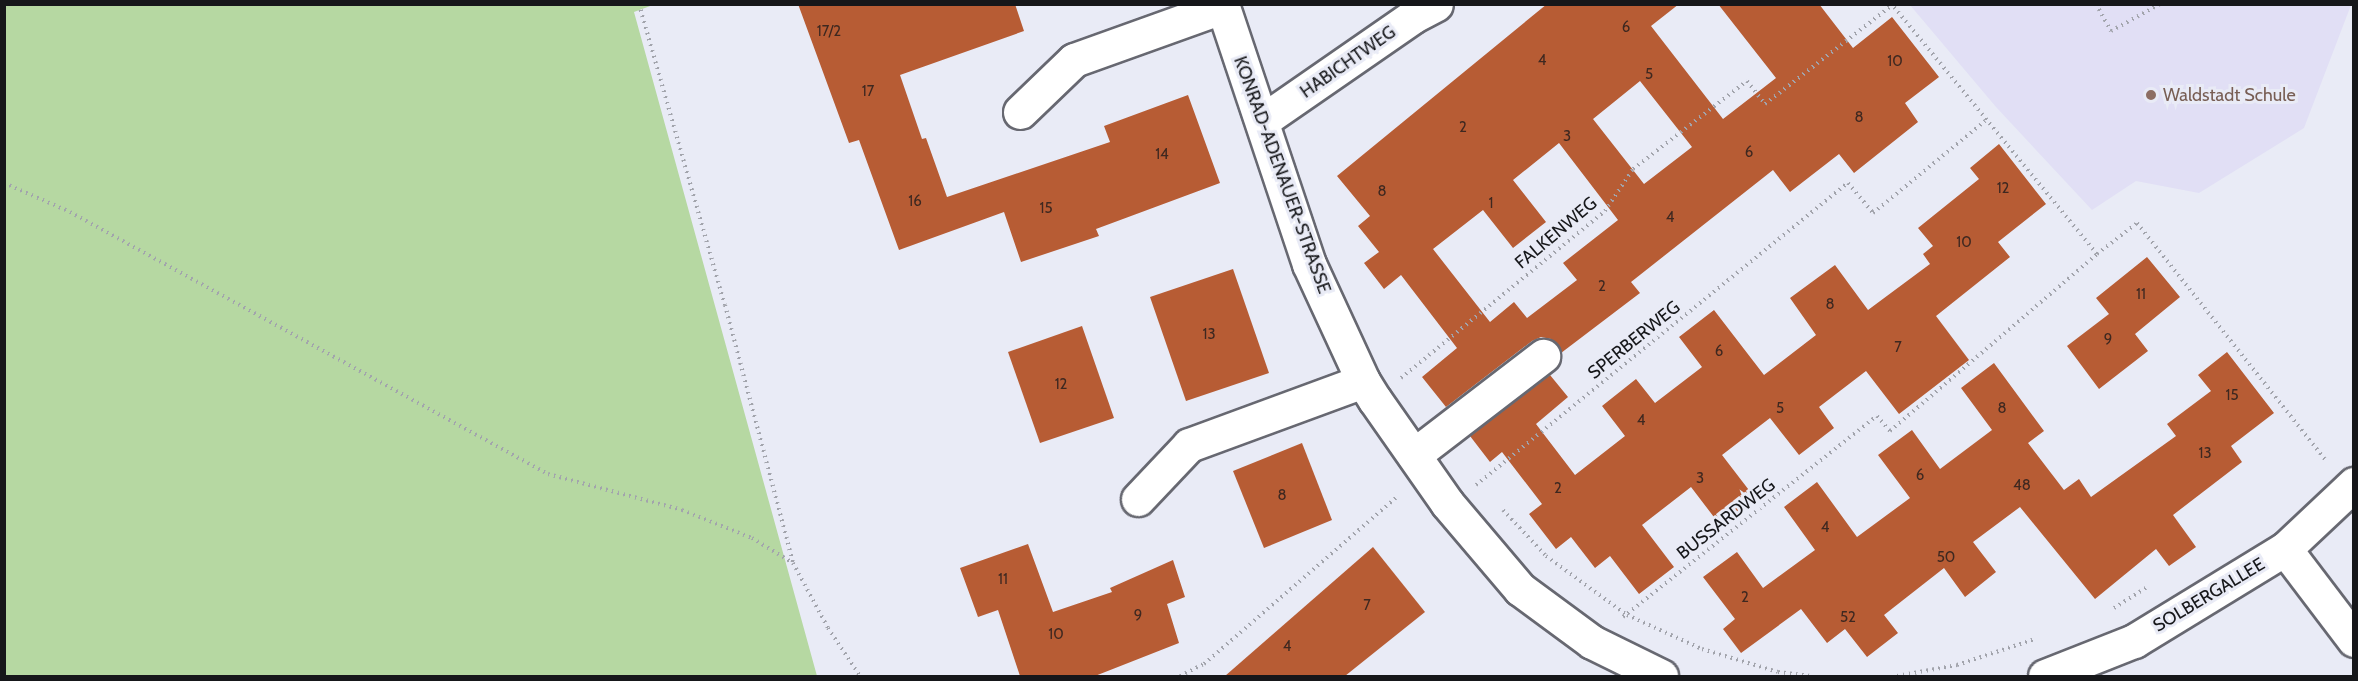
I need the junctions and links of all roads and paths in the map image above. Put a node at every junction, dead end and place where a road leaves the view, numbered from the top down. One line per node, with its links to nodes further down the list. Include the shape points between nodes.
1 (639, 4): 22 (path)
2 (1436, 4): 8 (street, HABICHTWEG)
3 (2096, 4): 4 (path, via 2112,31)
4 (2160, 4)
5 (1892, 5): 9 (path); 13 (path, FALKENWEG, via 1765,104 1747,81 1633,169 1605,211)
6 (1222, 6): 7 (street, via 1074,60); 8 (street, KONRAD-ADENAUER-STRASSE)
7 (1020, 112)
8 (1262, 121): 13 (street, KONRAD-ADENAUER-STRASSE, via 1309,264)
9 (1985, 121): 11 (path); 15 (path, SPERBERWEG, via 1873,213 1848,183)
10 (4, 183): 22 (path, via 70,212 548,474 682,510 752,538)
11 (2097, 254): 16 (path, via 2137,224); 25 (path, BUSSARDWEG, via 1890,431 1877,416)
12 (1543, 356): 14 (street)
13 (1369, 391): 14 (street, KONRAD-ADENAUER-STRASSE); 18 (street, via 1188,445)
14 (1420, 463): 19 (street, KONRAD-ADENAUER-STRASSE); 30 (path, via 1204,664)
15 (1478, 483): 17 (path); 19 (path, SPERBERWEG)
16 (2351, 486): 21 (street, SOLBERGALLEE)
17 (1486, 491)
18 (1138, 499)
19 (1447, 503): 28 (street, KONRAD-ADENAUER-STRASSE, via 1520,589)
20 (1501, 507): 25 (path, via 1546,556)
21 (2285, 549): 27 (street); 34 (street, SOLBERGALLEE, via 2134,641)
22 (793, 563): 29 (path, via 828,628)
23 (2149, 586): 24 (path)
24 (2105, 612)
25 (1627, 615): 28 (path, BUSSARDWEG); 32 (path, via 1702,649 1778,672)
26 (2042, 636): 33 (path, via 1957,665)
27 (2354, 640)
28 (1592, 642): 31 (street, KONRAD-ADENAUER-STRASSE)
29 (860, 676)
30 (1180, 676)
31 (1661, 676)
32 (1814, 676)
33 (1897, 676)
34 (2045, 676)

